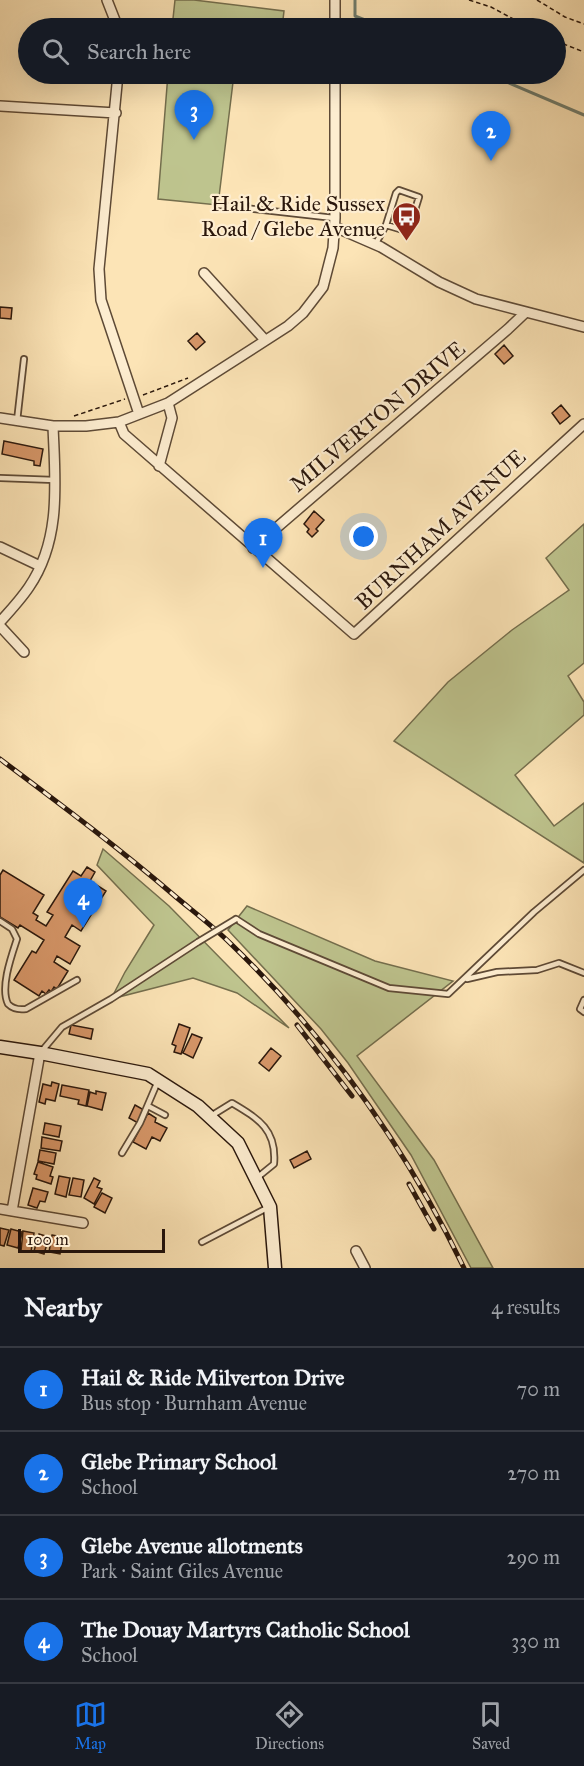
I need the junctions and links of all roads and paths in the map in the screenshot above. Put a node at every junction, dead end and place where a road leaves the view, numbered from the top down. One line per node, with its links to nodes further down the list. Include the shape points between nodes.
1 (107, 0): 5 (street)
2 (335, 0): 6 (street)
3 (469, 0): 7 (path)
4 (537, 0): 8 (path)
5 (114, 18)
6 (335, 18)
7 (512, 18)
8 (584, 24)
9 (566, 45): 10 (path)
10 (584, 52)
11 (117, 84): 14 (street)
12 (335, 84): 16 (street)
13 (0, 106): 14 (street)
14 (116, 112): 28 (street, via 99,270 101,300)
15 (218, 205): 16 (lane)
16 (335, 222): 18 (street); 22 (street, via 323,287 303,313)
17 (386, 225): 17 (lane, via 409,229 419,197 399,190); 18 (lane)
18 (375, 245): 20 (street, via 476,299)
19 (204, 273): 22 (street)
20 (526, 312): 21 (street); 39 (street, MILVERTON DRIVE)
21 (584, 327)
22 (265, 339): 27 (street)
23 (24, 359): 31 (lane)
24 (195, 375): 26 (path, via 143,394)
25 (128, 398): 29 (path)
26 (142, 399)
27 (168, 403): 28 (street); 35 (street, via 172,418)
28 (139, 414): 32 (street)
29 (74, 416)
30 (0, 418): 31 (street)
31 (17, 421): 34 (street)
32 (119, 422): 34 (street); 35 (street, BURNHAM AVENUE, via 124,434)
33 (584, 424): 39 (street, BURNHAM AVENUE, via 354,634)
34 (53, 426): 37 (street)
35 (159, 466): 39 (street, BURNHAM AVENUE)
36 (0, 478): 37 (lane)
37 (55, 480): 40 (street, via 53,527)
38 (0, 547): 40 (street)
39 (253, 548)
40 (40, 566): 41 (street, via 30,586)
41 (0, 624): 42 (street)
42 (24, 652)
43 (584, 870): 46 (lane)
44 (0, 921): 47 (lane, via 12,929 17,939 1,986 11,1007 26,1009)
45 (584, 973): 46 (lane, via 559,963 537,970 496,972)
46 (465, 979): 51 (lane, bridge, via 448,994 389,988 259,934 236,919 62,1027)
47 (77, 980)
48 (584, 1000): 49 (lane, via 580,1009)
49 (584, 1012)
50 (0, 1047): 51 (main road)
51 (40, 1053): 52 (main road, via 148,1074); 60 (street)
52 (158, 1081): 53 (lane); 55 (main road)
53 (148, 1106): 54 (lane); 56 (lane)
54 (165, 1115)
55 (210, 1117): 57 (main road, via 238,1143); 57 (lane, via 232,1103 269,1131 275,1149 274,1164)
56 (122, 1154)
57 (256, 1179): 58 (main road)
58 (270, 1207): 62 (lane); 64 (main road)
59 (0, 1209): 60 (street)
60 (12, 1211): 61 (street)
61 (83, 1223)
62 (202, 1242)
63 (356, 1251): 65 (street)
64 (275, 1268)
65 (365, 1268)

